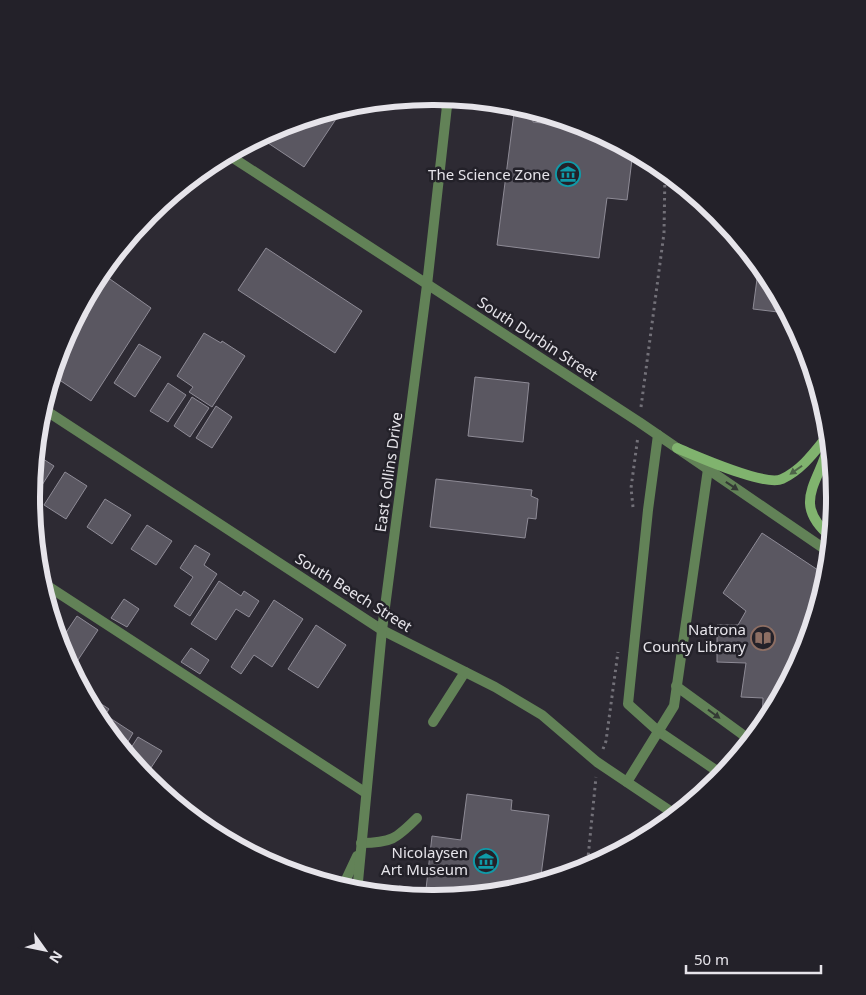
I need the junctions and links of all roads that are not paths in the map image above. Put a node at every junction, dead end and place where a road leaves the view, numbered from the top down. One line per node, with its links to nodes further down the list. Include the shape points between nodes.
1 (447, 105): 3 (street, East Collins Drive)
2 (234, 159): 3 (street, South Durbin Street)
3 (428, 285): 5 (street, South Durbin Street); 13 (street, East Collins Drive)
4 (50, 413): 13 (street, South Beech Street)
5 (658, 435): 7 (street, South Durbin Street); 17 (street, via 628,704)
6 (822, 442): 7 (main road, one-way to 7, via 802,468 780,480 752,477)
7 (677, 448): 9 (street, South Durbin Street)
8 (824, 462): 10 (main road, via 810,491 810,502 813,516)
9 (708, 469): 11 (street, South Durbin Street, one-way to 11); 15 (street)
10 (824, 530)
11 (823, 548)
12 (51, 588): 21 (street)
13 (382, 630): 14 (street, South Beech Street); 21 (street, East Collins Drive)
14 (465, 672): 16 (street); 20 (street, South Beech Street, via 542,715 598,762)
15 (676, 686): 17 (street, via 674,706); 18 (street, one-way to 18)
16 (433, 722)
17 (658, 731): 19 (street); 20 (street)
18 (745, 737)
19 (715, 770)
20 (628, 782): 22 (street, South Beech Street)
21 (366, 793): 24 (street, East Collins Drive)
22 (670, 811)
23 (417, 818): 24 (street, via 400,836)
24 (360, 847): 25 (street, East Collins Drive); 26 (street, East Collins Drive)
25 (345, 880)
26 (358, 883)

